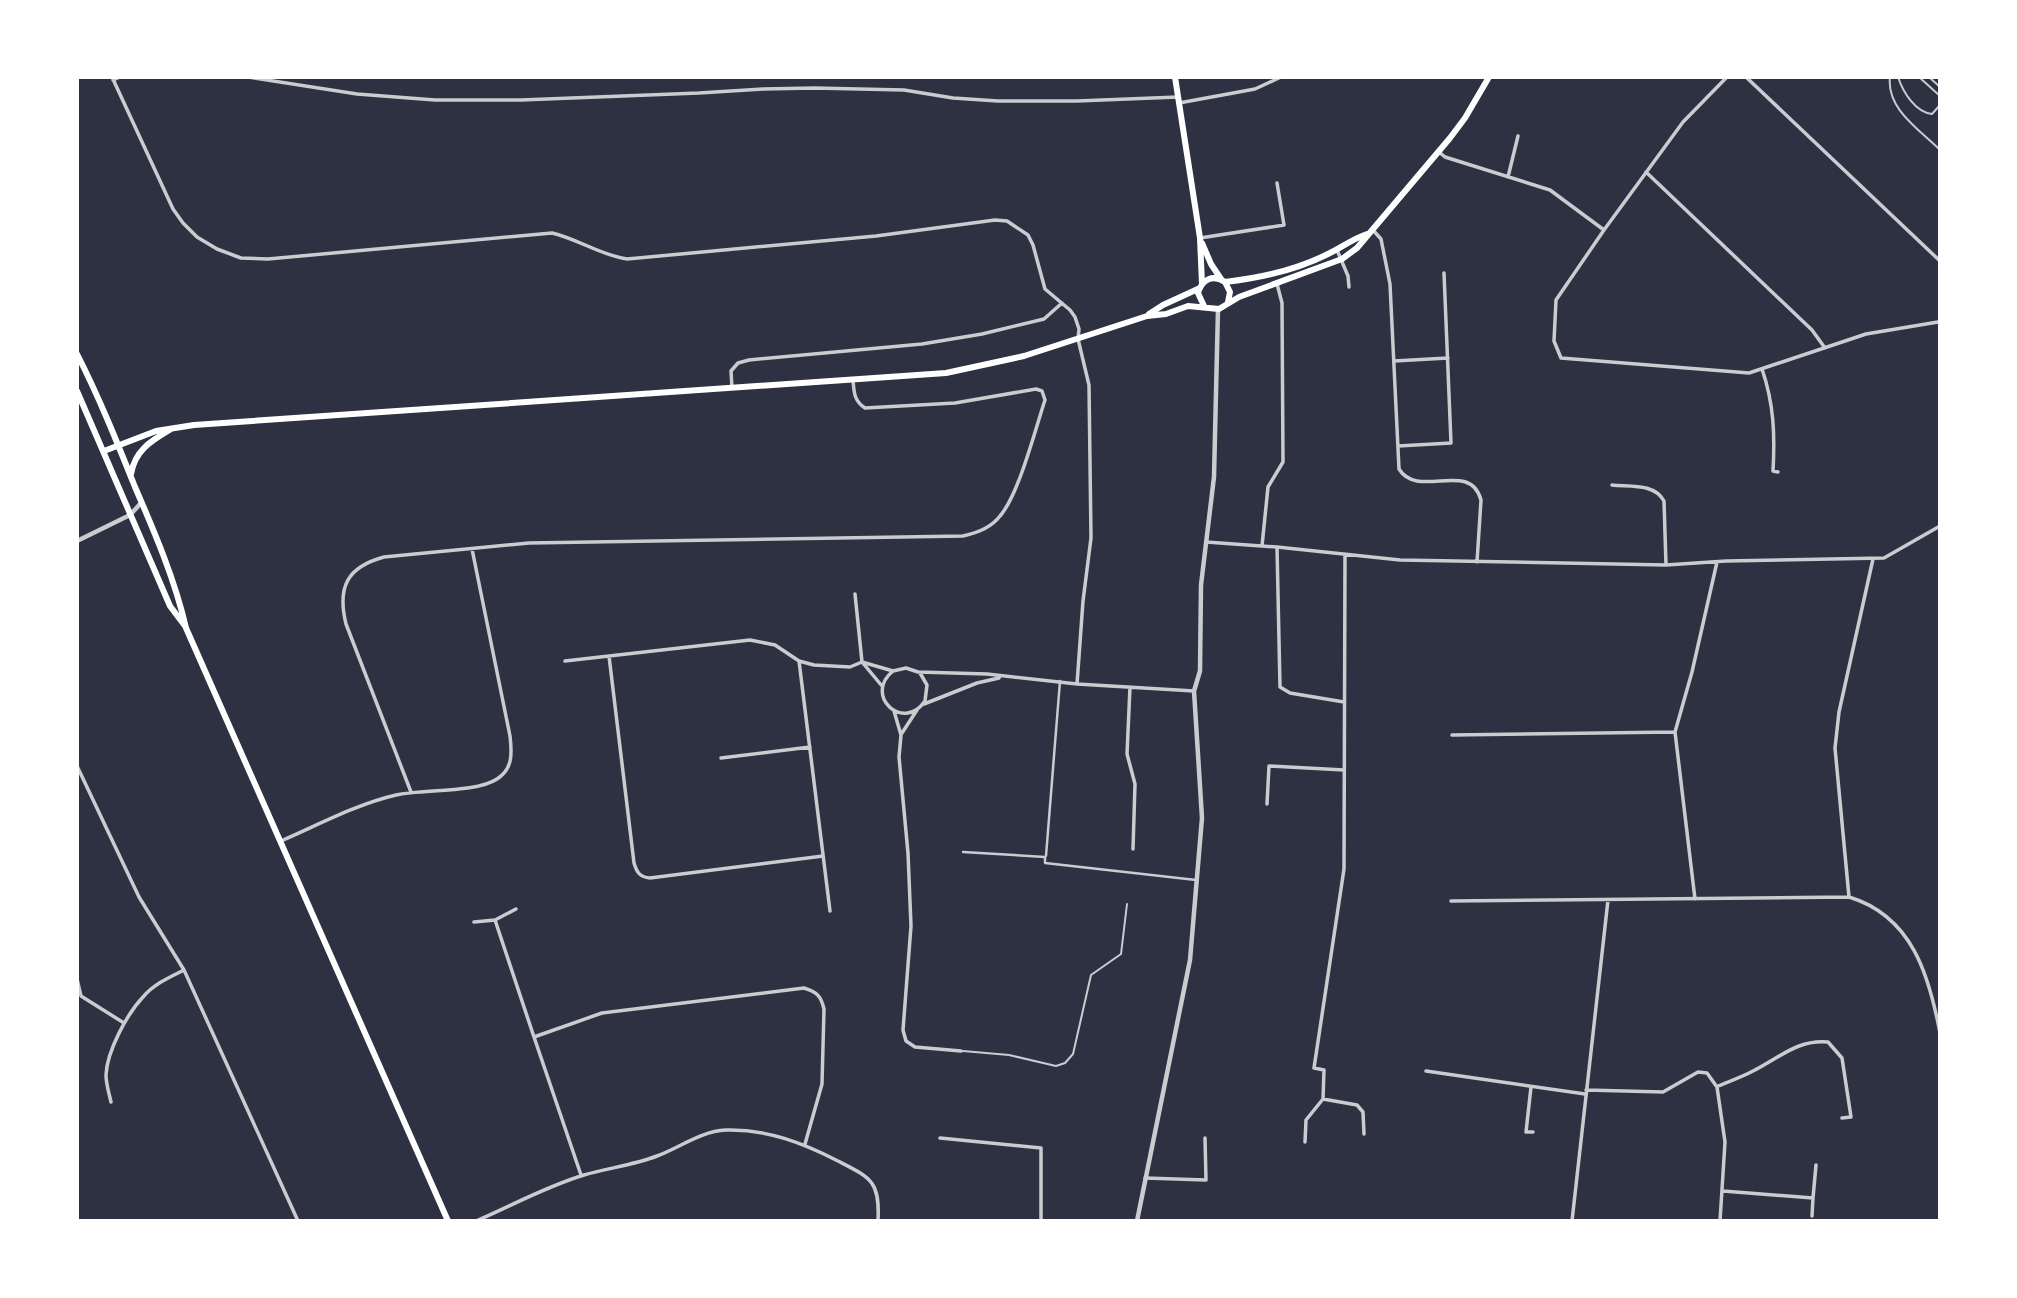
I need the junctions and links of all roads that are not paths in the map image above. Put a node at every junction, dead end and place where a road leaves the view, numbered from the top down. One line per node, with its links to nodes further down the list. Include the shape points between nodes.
1 (120, 77): 12 (street)
2 (248, 77): 15 (street, via 357,94 435,100 814,88 904,90 998,101)
3 (1175, 77): 15 (main road)
4 (1280, 77): 15 (street, via 1255,89)
5 (1489, 77): 19 (main road)
6 (1727, 77): 20 (street, via 1683,122)
7 (1746, 77): 28 (street)
8 (1890, 77): 18 (lane, via 1895,105)
9 (1898, 77): 16 (lane, via 1905,93 1927,114)
10 (1919, 77): 14 (lane)
11 (1929, 77): 13 (lane)
12 (112, 79): 35 (street, via 173,209 197,237 241,258 552,233 608,257 626,259 995,220 1007,221 1028,235 1041,282)
13 (1940, 87)
14 (1940, 96)
15 (1179, 100): 25 (main road)
16 (1940, 105)
17 (1518, 136): 21 (street)
18 (1940, 150)
19 (1439, 152): 21 (street); 24 (main road)
20 (1646, 172): 23 (street); 44 (street, via 1812,330)
21 (1508, 177): 23 (street, via 1550,190)
22 (1277, 183): 25 (street, via 1284,225)
23 (1604, 230): 48 (street, via 1556,300 1554,341 1561,358 1749,373)
24 (1370, 232): 26 (main road); 27 (main road); 47 (street, via 1381,239 1390,284)
25 (1200, 238): 30 (main road); 32 (main road)
26 (1337, 249): 27 (street); 30 (main road, via 1274,274)
27 (1342, 259): 31 (main road); 33 (street)
28 (1940, 261)
29 (1444, 273): 46 (street)
30 (1223, 281): 32 (main road, via 1210,278); 34 (main road, via 1230,292)
31 (1277, 284): 34 (main road); 64 (street, via 1282,303 1283,462 1268,487)
32 (1201, 286): 36 (main road, via 1199,298); 39 (main road)
33 (1349, 287)
34 (1228, 302): 37 (main road)
35 (1062, 303): 43 (street, via 1075,317); 50 (street, via 1044,319 982,334 737,363 731,371)
36 (1204, 306): 37 (main road); 39 (main road)
37 (1217, 309): 63 (street, via 1213,477)
38 (1940, 310): 40 (street)
39 (1147, 316): 43 (main road)
40 (1939, 316): 41 (street)
41 (1938, 322): 42 (street); 44 (street, via 1886,329)
42 (1940, 331)
43 (1077, 339): 49 (main road, via 959,370); 82 (street, via 1090,392 1091,517)
44 (1825, 348): 48 (street)
45 (77, 354): 53 (main road)
46 (1448, 358): 47 (street); 54 (street, via 1451,443)
47 (1393, 360): 54 (street)
48 (1762, 369): 56 (street, via 1773,412 1773,471)
49 (853, 380): 50 (main road); 66 (street, via 858,404 865,408 955,403 1042,391 1045,400 1011,501 999,518 981,532 963,536 555,542)
50 (732, 388): 52 (main road)
51 (77, 391): 55 (main road)
52 (176, 427): 53 (main road); 57 (main road, via 142,449)
53 (118, 445): 55 (main road); 57 (main road)
54 (1398, 446): 69 (street, via 1399,469 1412,481 1471,483 1478,491)
55 (104, 451): 60 (main road)
56 (1778, 472)
57 (131, 476): 59 (main road)
58 (1612, 485): 71 (street, via 1660,493)
59 (141, 500): 60 (street, via 142,505); 73 (main road)
60 (130, 515): 62 (street); 73 (main road, via 170,606)
61 (1940, 526): 68 (street, via 1884,558)
62 (77, 541)
63 (1206, 542): 64 (street); 85 (street, via 1200,671)
64 (1262, 546): 65 (street)
65 (1277, 547): 67 (street); 86 (street, via 1280,687 1290,693)
66 (472, 549): 96 (street, via 510,736 510,764 503,775 484,785); 96 (street, via 366,561 343,589 346,624)
67 (1345, 554): 69 (street); 86 (street)
68 (1873, 559): 70 (street); 104 (street, via 1835,748)
69 (1477, 562): 71 (street)
70 (1717, 562): 71 (street); 89 (street)
71 (1666, 565)
72 (855, 594): 77 (street)
73 (186, 628): 98 (main road)
74 (609, 656): 75 (street); 76 (street, via 750,640 775,645); 101 (street, via 634,863 642,877)
75 (565, 661)
76 (799, 661): 77 (street, via 850,667); 92 (street)
77 (862, 662): 78 (street); 83 (street)
78 (893, 671): 79 (street, via 906,668); 83 (street)
79 (918, 672): 80 (street); 87 (street, via 928,689)
80 (1002, 677): 81 (street); 87 (street)
81 (1060, 681): 82 (street); 102 (street)
82 (1077, 684): 84 (street)
83 (882, 686): 88 (street, via 884,701)
84 (1130, 687): 85 (street); 99 (street, via 1127,754 1135,784)
85 (1194, 691): 103 (street, via 1202,810)
86 (1344, 702): 95 (street)
87 (920, 707): 88 (street, via 908,713); 90 (street)
88 (894, 711): 90 (street)
89 (1675, 732): 91 (street); 105 (street)
90 (901, 735): 119 (street, via 911,926 903,1030 906,1041 915,1047)
91 (1452, 736)
92 (810, 747): 93 (street); 101 (street)
93 (721, 758)
94 (77, 766): 113 (street, via 139,897)
95 (1344, 770): 97 (street, via 1269,766); 124 (street, via 1344,869 1314,1068 1324,1070)
96 (411, 792): 98 (street, via 355,809)
97 (1267, 804)
98 (281, 841): 140 (main road)
99 (1133, 849)
100 (963, 852): 102 (street)
101 (823, 856): 110 (street)
102 (1045, 857): 103 (street, via 1045,863)
103 (1196, 880): 135 (street, via 1189,972)
104 (1849, 897): 105 (street); 117 (street, via 1882,911 1909,941 1928,984)
105 (1695, 899): 106 (street)
106 (1608, 900): 107 (street); 123 (street)
107 (1451, 901)
108 (1127, 904): 119 (lane, via 1121,954 1091,975 1073,1054 1065,1063 1056,1066 1009,1055)
109 (516, 908): 111 (street)
110 (830, 911)
111 (495, 920): 112 (street); 118 (street)
112 (474, 922)
113 (184, 970): 116 (street, via 144,995); 139 (street)
114 (77, 979): 115 (street)
115 (79, 997): 116 (street)
116 (124, 1023): 125 (street, via 106,1075)
117 (1940, 1033)
118 (534, 1037): 132 (street, via 602,1013 804,988 815,992 824,1009 822,1084); 134 (street)
119 (961, 1051)
120 (1426, 1071): 121 (street)
121 (1531, 1087): 123 (street); 127 (street, via 1526,1132)
122 (1717, 1087): 123 (street, via 1703,1071 1663,1091); 126 (street, via 1803,1043 1828,1042 1842,1058 1851,1117); 136 (street, via 1725,1142)
123 (1586, 1092): 145 (street)
124 (1323, 1099): 128 (street, via 1357,1105 1363,1112); 131 (street, via 1306,1120)
125 (111, 1102)
126 (1842, 1118)
127 (1533, 1132)
128 (1364, 1134)
129 (940, 1138): 143 (street, via 1041,1148)
130 (1205, 1139): 135 (street, via 1206,1180)
131 (1305, 1142)
132 (805, 1144): 134 (street, via 753,1131 723,1130 655,1157); 142 (street, via 866,1176 879,1202)
133 (1816, 1164): 137 (street)
134 (581, 1175): 141 (street)
135 (1144, 1178): 144 (street)
136 (1723, 1191): 137 (street); 146 (street)
137 (1813, 1198): 138 (street)
138 (1812, 1216)
139 (298, 1221)
140 (448, 1221)
141 (475, 1221)
142 (878, 1221)
143 (1041, 1221)
144 (1137, 1221)
145 (1572, 1221)
146 (1720, 1221)

